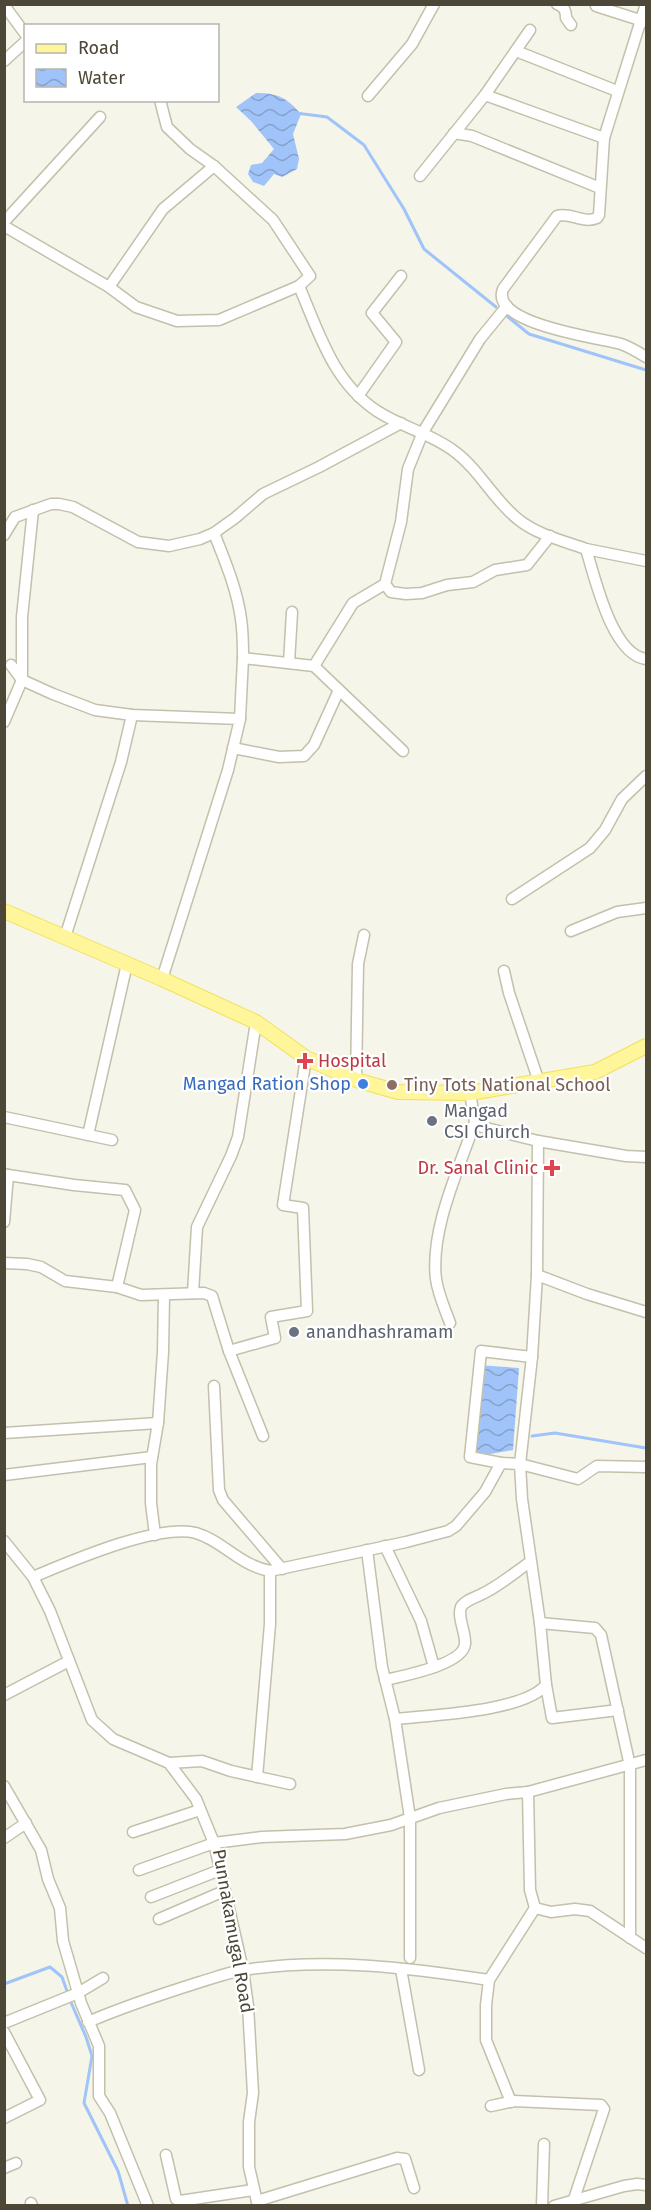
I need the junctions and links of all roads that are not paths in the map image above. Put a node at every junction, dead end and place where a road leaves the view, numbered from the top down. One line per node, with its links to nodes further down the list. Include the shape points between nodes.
1 (434, 4): 15 (street, via 412,44)
2 (557, 4): 7 (street, via 566,12)
3 (646, 4): 6 (street)
4 (4, 5): 9 (street)
5 (596, 6): 6 (street)
6 (643, 21): 13 (street)
7 (571, 26)
8 (531, 30): 11 (street)
9 (24, 32)
10 (24, 43): 12 (street)
11 (516, 51): 13 (street); 14 (street)
12 (4, 61)
13 (617, 91): 19 (street)
14 (485, 95): 18 (street); 19 (street)
15 (368, 96)
16 (161, 102): 20 (street, via 167,127)
17 (100, 117): 23 (street)
18 (454, 133): 21 (street); 22 (street, via 472,136)
19 (604, 138): 22 (street)
20 (214, 166): 25 (street, via 273,220 310,276); 26 (street, via 163,209)
21 (420, 176)
22 (600, 188): 27 (street, via 597,218 561,215 547,228 503,289 501,300)
23 (4, 224): 26 (street)
24 (400, 276): 29 (street, via 372,313 396,342)
25 (299, 286): 26 (street, via 219,320 177,321 136,307); 29 (street, via 329,358 341,379)
26 (109, 287)
27 (507, 306): 28 (street, via 538,325 623,345); 31 (street, via 480,339)
28 (646, 357)
29 (358, 396): 30 (street)
30 (401, 423): 31 (street); 33 (street, via 263,494)
31 (423, 432): 35 (street, via 454,451 519,520); 38 (street, via 408,470)
32 (33, 510): 33 (street, via 51,504 73,507 138,542 154,545 177,544); 34 (street, via 15,517); 43 (street, via 22,617)
33 (214, 533): 40 (street, via 231,575 241,619)
34 (4, 535)
35 (550, 536): 36 (street); 38 (street, via 527,566 495,570 473,582 406,594 391,591)
36 (586, 549): 37 (street); 41 (street, via 618,637 628,650)
37 (646, 561)
38 (386, 584): 44 (street, via 353,603)
39 (292, 612): 42 (street)
40 (243, 658): 42 (street); 48 (street)
41 (646, 659)
42 (289, 663): 44 (street)
43 (12, 665): 45 (street)
44 (314, 666): 46 (street)
45 (22, 680): 47 (street, via 95,710); 49 (street)
46 (339, 690): 50 (street, via 314,745 304,756 279,757); 51 (street)
47 (132, 715): 48 (street); 58 (street, via 118,773)
48 (240, 719): 50 (street)
49 (4, 722)
50 (233, 748): 61 (street)
51 (403, 751)
52 (646, 776): 53 (street, via 622,800 590,848)
53 (512, 899)
54 (646, 908): 56 (street, via 617,912)
55 (4, 911): 58 (main road)
56 (571, 931)
57 (364, 935): 65 (street, via 358,964)
58 (65, 937): 59 (main road)
59 (127, 964): 61 (main road); 70 (street)
60 (504, 971): 66 (street)
61 (162, 979): 62 (main road)
62 (256, 1022): 64 (main road); 79 (street, via 238,1137 197,1227)
63 (646, 1046): 66 (main road, via 595,1072)
64 (306, 1058): 65 (main road); 83 (street, via 283,1205 303,1208 307,1311 271,1317 275,1338)
65 (356, 1080): 67 (main road, via 398,1092)
66 (539, 1082): 67 (main road)
67 (470, 1092): 69 (street)
68 (4, 1117): 70 (street)
69 (475, 1122): 72 (street); 82 (street, via 436,1253 438,1288)
70 (88, 1135): 71 (street)
71 (112, 1140)
72 (538, 1141): 73 (street); 77 (street)
73 (646, 1157)
74 (6, 1174): 75 (street); 78 (street, via 124,1190 135,1210)
75 (4, 1222)
76 (4, 1263): 78 (street, via 41,1267 65,1281)
77 (537, 1275): 81 (street); 84 (street)
78 (117, 1287): 80 (street, via 141,1295)
79 (193, 1293): 80 (street); 83 (street, via 212,1296)
80 (164, 1294): 86 (street)
81 (646, 1312)
82 (450, 1323)
83 (229, 1351): 88 (street)
84 (532, 1357): 90 (street, via 481,1351 470,1457); 91 (street)
85 (214, 1386): 99 (street, via 219,1490 223,1500)
86 (158, 1423): 87 (street); 89 (street)
87 (4, 1433)
88 (263, 1436)
89 (153, 1457): 93 (street); 94 (street, via 151,1503)
90 (501, 1462): 91 (street); 96 (street, via 485,1492 456,1526)
91 (520, 1464): 92 (street, via 578,1479 597,1466); 98 (street)
92 (646, 1467)
93 (4, 1475)
94 (155, 1535): 100 (street, via 197,1533 255,1568); 101 (street, via 93,1552)
95 (4, 1541): 101 (street)
96 (385, 1546): 97 (street); 104 (street, via 421,1622)
97 (367, 1550): 99 (street); 105 (street)
98 (530, 1562): 102 (street); 104 (street, via 463,1604 462,1652)
99 (282, 1569): 100 (street)
100 (270, 1571): 113 (street, via 270,1624)
101 (33, 1577): 103 (street)
102 (540, 1623): 106 (street); 108 (street, via 594,1628 601,1635)
103 (69, 1661): 107 (street); 111 (street, via 92,1720 112,1739)
104 (434, 1667): 105 (street)
105 (385, 1680): 109 (street)
106 (546, 1685): 108 (street, via 552,1718); 109 (street, via 540,1692 499,1706)
107 (4, 1695)
108 (618, 1710): 112 (street)
109 (395, 1719): 118 (street)
110 (646, 1760): 112 (street, Punnakamugal Road)
111 (169, 1763): 113 (street, via 202,1761); 117 (street)
112 (630, 1766): 116 (street, Punnakamugal Road); 129 (street)
113 (257, 1777): 114 (street)
114 (290, 1784)
115 (4, 1786): 119 (street)
116 (528, 1792): 118 (street, Punnakamugal Road, via 439,1808); 127 (street, via 530,1890)
117 (200, 1810): 120 (street); 122 (street)
118 (410, 1818): 122 (street, Punnakamugal Road, via 345,1834); 131 (street)
119 (26, 1823): 121 (street); 136 (street, via 41,1850 60,1908 63,1941)
120 (133, 1832)
121 (4, 1838)
122 (214, 1843): 123 (street); 124 (street, Punnakamugal Road)
123 (138, 1869)
124 (220, 1869): 125 (street, Punnakamugal Road); 126 (street)
125 (224, 1891): 128 (street); 133 (street, Punnakamugal Road)
126 (151, 1898)
127 (535, 1908): 129 (street, via 551,1912 590,1911); 135 (street)
128 (159, 1919)
129 (630, 1938): 130 (street)
130 (646, 1948)
131 (411, 1958)
132 (401, 1969): 133 (street, via 305,1965); 135 (street); 140 (street)
133 (243, 1970): 137 (street, via 129,2004); 150 (street, Punnakamugal Road, via 253,2093 248,2135)
134 (103, 1978): 136 (street)
135 (489, 1980): 141 (street, via 486,2040)
136 (78, 1993): 137 (street); 138 (street)
137 (88, 2022): 153 (street, via 99,2046 99,2096 110,2113)
138 (4, 2023)
139 (4, 2032): 143 (street, via 40,2100)
140 (419, 2070)
141 (511, 2102): 142 (street); 151 (street, via 601,2105 604,2109)
142 (491, 2106)
143 (4, 2118)
144 (544, 2144): 154 (street)
145 (166, 2155): 150 (street, via 176,2199 180,2201)
146 (16, 2163): 147 (street)
147 (4, 2168)
148 (646, 2185): 151 (street, via 624,2186)
149 (414, 2188): 152 (street, via 405,2159 397,2158)
150 (253, 2190): 152 (street, Punnakamugal Road)
151 (581, 2201): 155 (street)
152 (258, 2203)
153 (148, 2205)
154 (542, 2205)
155 (554, 2205)

